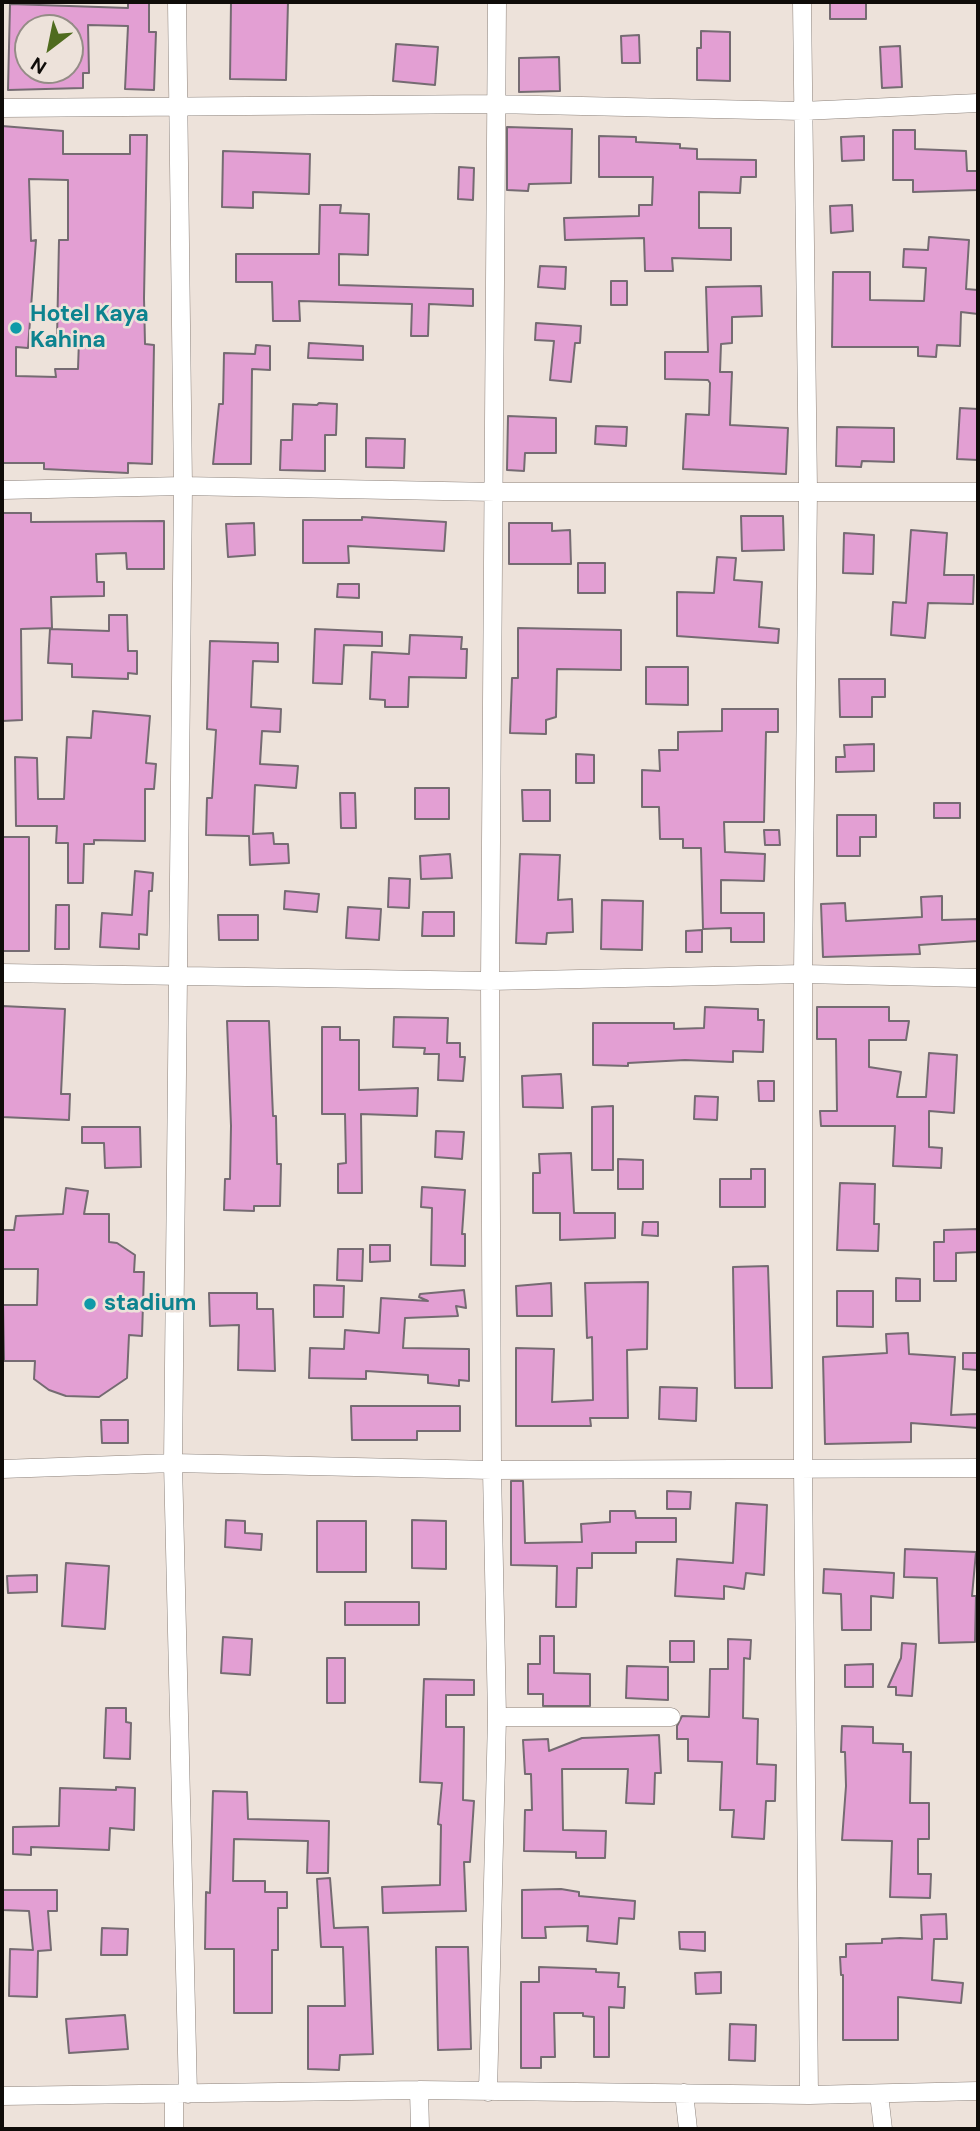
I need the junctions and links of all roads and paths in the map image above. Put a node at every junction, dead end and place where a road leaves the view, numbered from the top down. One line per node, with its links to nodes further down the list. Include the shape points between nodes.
1 (177, 2): 6 (street)
2 (497, 2): 5 (street)
3 (802, 2): 8 (street)
4 (978, 103): 8 (street)
5 (494, 104): 6 (street); 8 (street); 12 (street)
6 (177, 107): 7 (street); 9 (street)
7 (2, 108)
8 (802, 111): 11 (street)
9 (183, 486): 10 (street); 12 (street); 15 (street)
10 (2, 490)
11 (808, 490): 12 (street); 13 (street); 16 (street)
12 (495, 492): 18 (street)
13 (978, 492)
14 (2, 973): 15 (street)
15 (176, 975): 18 (street); 19 (street)
16 (803, 975): 17 (street); 18 (street); 20 (street)
17 (978, 978)
18 (491, 981): 23 (street)
19 (173, 1463): 22 (street); 23 (street); 31 (street)
20 (803, 1468): 21 (street); 23 (street); 32 (street)
21 (978, 1468)
22 (2, 1469)
23 (492, 1470): 24 (street)
24 (497, 1717): 25 (street); 28 (street)
25 (671, 1717)
26 (419, 2090): 28 (street); 31 (street); 35 (street)
27 (978, 2091): 30 (street)
28 (488, 2092): 29 (street)
29 (684, 2093): 32 (street); 36 (street)
30 (879, 2094): 32 (street); 37 (street)
31 (181, 2095): 33 (street); 34 (street)
32 (809, 2095)
33 (2, 2096)
34 (174, 2129)
35 (420, 2129)
36 (688, 2129)
37 (883, 2129)

